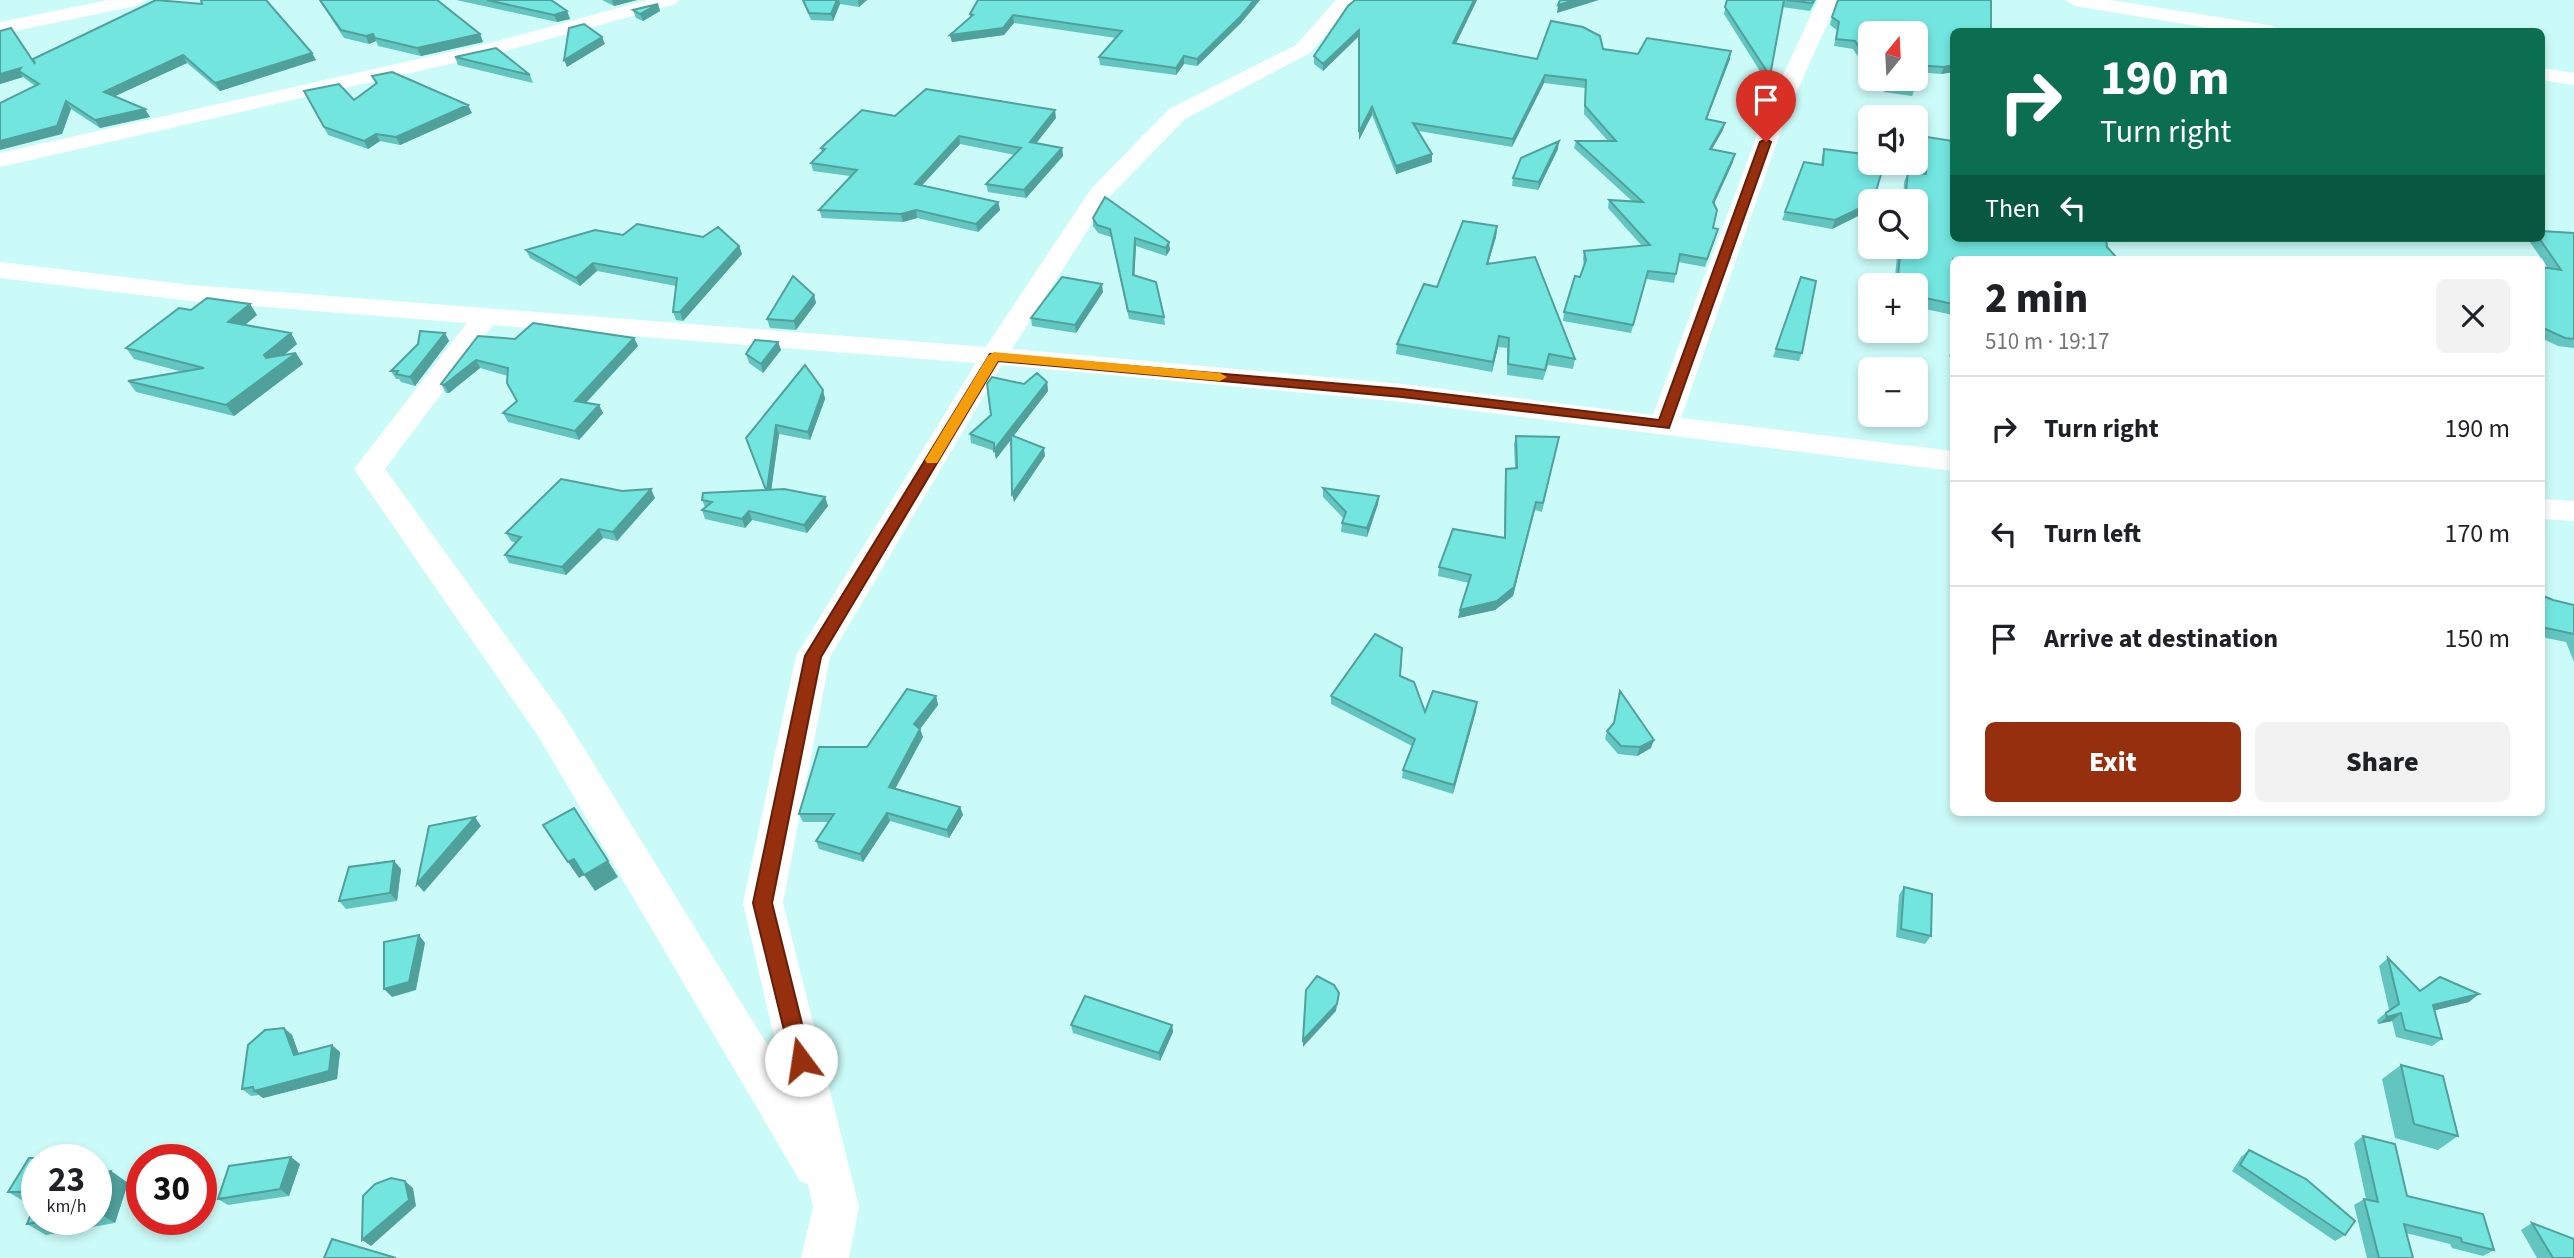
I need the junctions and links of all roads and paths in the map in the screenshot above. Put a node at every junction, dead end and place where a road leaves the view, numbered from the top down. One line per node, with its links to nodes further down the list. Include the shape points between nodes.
1 (136, 0): 6 (street)
2 (669, 0): 10 (street, via 498,47)
3 (1346, 0): 13 (street, via 1303,49 1177,114 1099,194)
4 (1828, 0): 14 (street, via 1775,116)
5 (2075, 0): 7 (street)
6 (0, 28)
7 (2248, 28)
8 (2545, 75): 9 (street)
9 (2574, 79)
10 (0, 160)
11 (0, 270): 12 (street, via 191,293)
12 (486, 316): 13 (street); 18 (street, via 369,469 553,729)
13 (994, 356): 14 (street, via 1402,393); 18 (street, via 813,656 763,903)
14 (1664, 425): 15 (street)
15 (1950, 461)
16 (2545, 509): 17 (street)
17 (2574, 511)
18 (832, 1191): 19 (street, via 836,1207)
19 (825, 1258)

